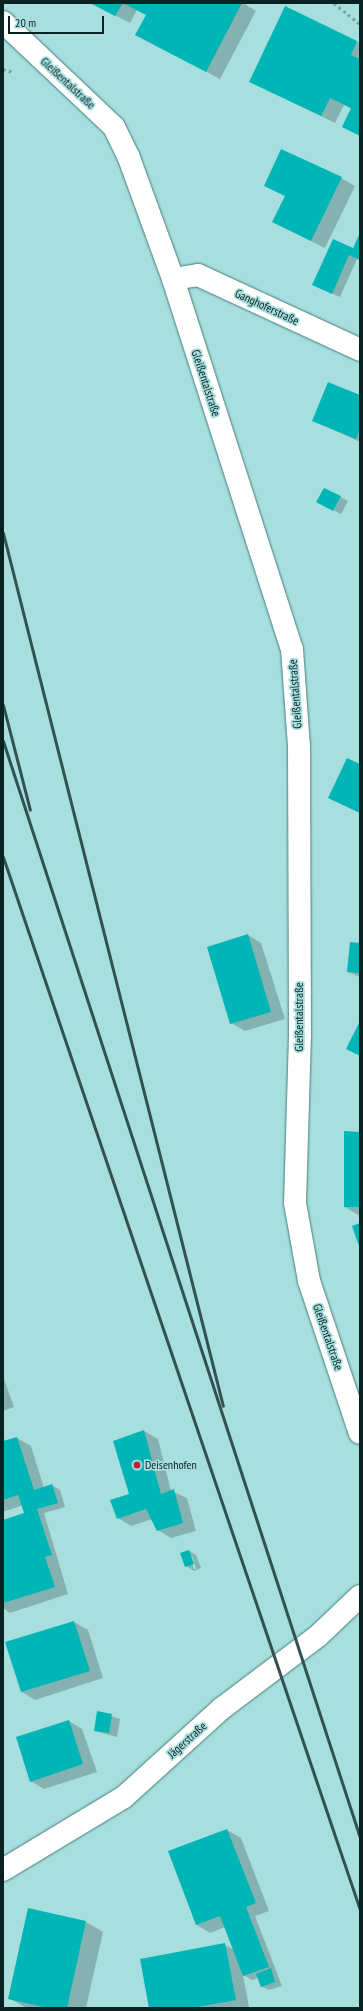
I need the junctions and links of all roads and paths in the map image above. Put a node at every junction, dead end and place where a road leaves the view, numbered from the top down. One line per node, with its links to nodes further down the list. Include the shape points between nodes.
1 (334, 3): 3 (path)
2 (3, 22): 4 (street, Gleißentalstraße, via 114,127 146,201)
3 (360, 24)
4 (172, 279): 5 (street, Ganghoferstraße, via 198,275); 6 (street, Gleißentalstraße, via 292,649 299,755 300,1035 295,1203 309,1281)
5 (360, 350)
6 (360, 1433)
7 (360, 1596): 8 (street, Jägerstraße, via 318,1636 221,1710 124,1797)
8 (3, 1870)

